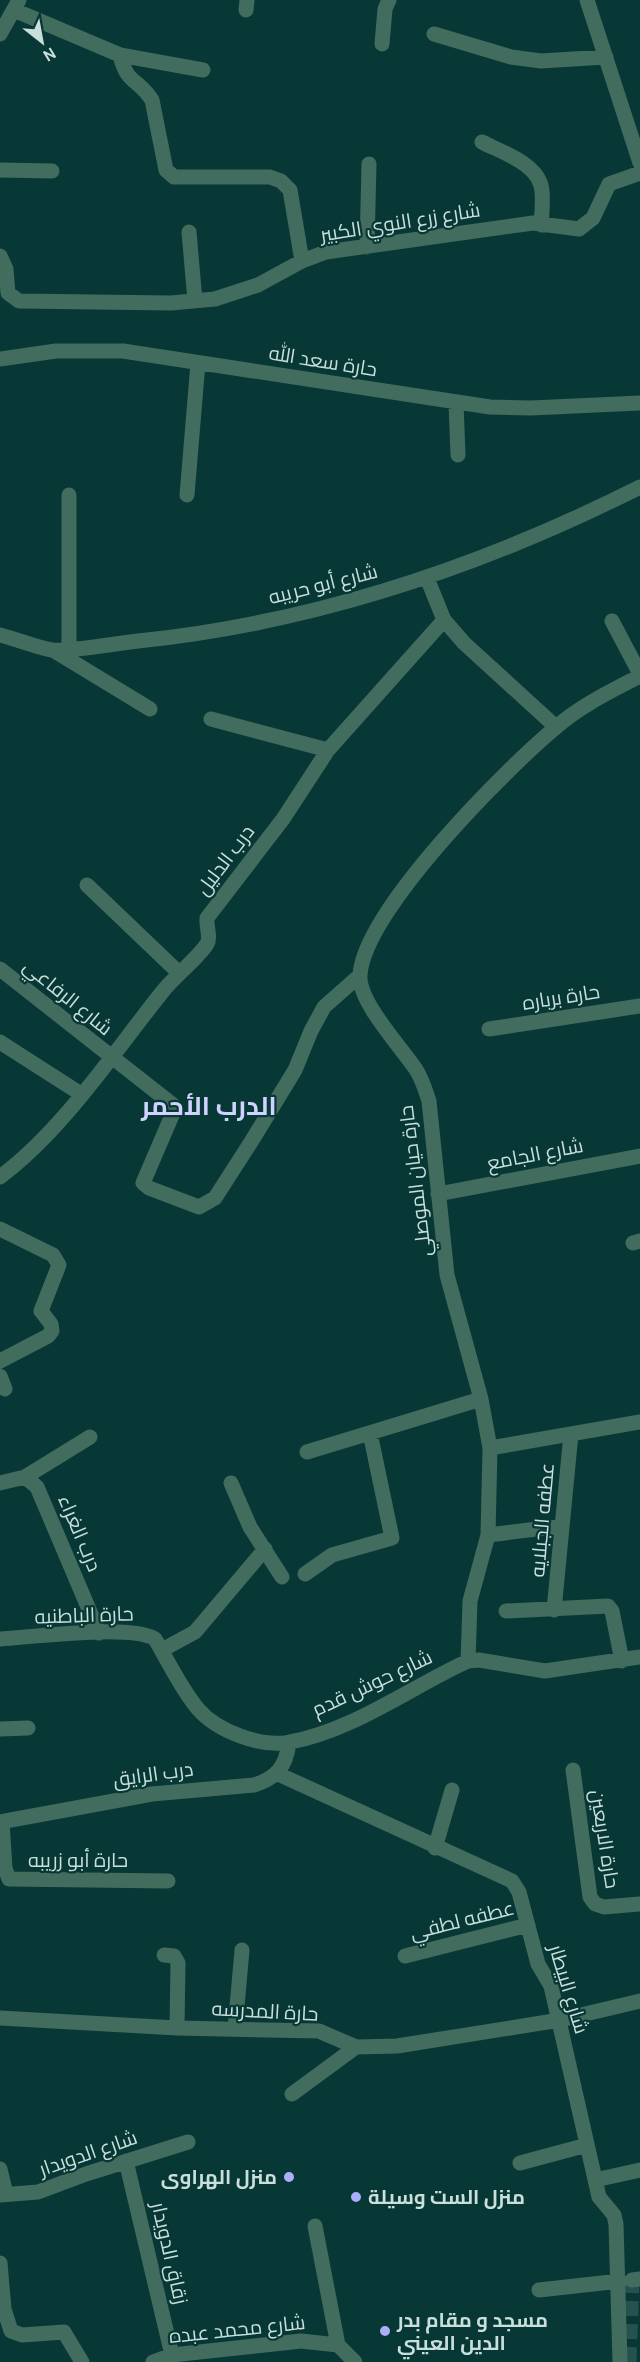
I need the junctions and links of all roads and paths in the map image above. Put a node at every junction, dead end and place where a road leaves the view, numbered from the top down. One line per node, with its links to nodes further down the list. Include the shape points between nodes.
1 (389, 0): 6 (street)
2 (586, 0): 8 (street)
3 (16, 5): 4 (street); 7 (street)
4 (0, 34)
5 (434, 34): 8 (street, via 511,57 541,61)
6 (382, 44)
7 (120, 55): 9 (street); 20 (street, via 127,77 152,100 166,170 174,177 270,177 281,181 290,190)
8 (606, 57): 11 (street)
9 (202, 69)
10 (482, 142): 16 (street, via 525,164 535,175 542,189)
11 (640, 163)
12 (369, 164): 18 (street)
13 (0, 170): 14 (street)
14 (52, 171)
15 (640, 173): 16 (street, شارع زرع النوي الكبير, via 609,184 585,226 573,229)
16 (541, 225): 18 (street, شارع زرع النوي الكبير, via 516,225)
17 (189, 231): 21 (street)
18 (367, 247): 20 (street, شارع زرع النوي الكبير, via 326,252)
19 (0, 256): 21 (street, شارع زرع النوي الكبير, via 6,269 8,293 20,301)
20 (303, 261): 21 (street, شارع زرع النوي الكبير, via 258,285)
21 (195, 301)
22 (0, 359): 23 (street, حارة سعد الله, via 56,351 123,351)
23 (198, 363): 24 (street, حارة سعد الله); 29 (street)
24 (456, 403): 25 (street, حارة سعد الله, via 531,408); 26 (street)
25 (640, 403)
26 (458, 455)
27 (640, 486): 30 (street, شارع أبو حريبه, via 563,525)
28 (69, 495): 34 (street)
29 (187, 495)
30 (428, 578): 31 (street); 34 (street, شارع أبو حريبه, via 293,615 180,637)
31 (444, 620): 39 (street); 40 (street, درب الدليل)
32 (612, 621): 36 (street)
33 (0, 634): 35 (street, شارع أبو حريبه)
34 (69, 648): 35 (street, شارع أبو حريبه)
35 (53, 650): 37 (street)
36 (640, 675): 39 (street)
37 (150, 709)
38 (211, 719): 40 (street)
39 (556, 727): 44 (street, via 485,796 417,871 380,920)
40 (328, 750): 43 (street, درب الدليل, via 207,918 207,944)
41 (87, 885): 43 (street)
42 (0, 969): 48 (street, شارع الرفاعي)
43 (178, 972): 48 (street, درب الدليل)
44 (359, 976): 48 (street, شارع الرفاعي, via 324,1007 296,1070 215,1198 205,1206 199,1207 143,1183 174,1108); 52 (street, حارة حيان الموصلي, via 378,1018 421,1079 429,1101)
45 (640, 1006): 46 (street, حارة برباره)
46 (489, 1029)
47 (0, 1042): 49 (street)
48 (110, 1057): 49 (street, درب الدليل)
49 (81, 1094): 51 (street, درب الدليل, via 54,1126)
50 (640, 1156): 52 (street, شارع الجامع)
51 (0, 1177)
52 (438, 1194): 55 (street, حارة حيان الموصلي, via 447,1275)
53 (0, 1229): 54 (street, via 53,1255 58,1265 41,1311 52,1331)
54 (0, 1362)
55 (481, 1400): 57 (street); 60 (street, حارة حيان الموصلي)
56 (640, 1422): 58 (street)
57 (370, 1433): 61 (street); 68 (street, via 392,1538 332,1555)
58 (571, 1434): 60 (street); 65 (street, عطفه الجبلايه)
59 (90, 1437): 62 (street)
60 (490, 1448): 66 (street, حارة حيان الموصلي)
61 (307, 1452)
62 (25, 1477): 63 (street); 72 (street, درب الغراء, via 37,1486)
63 (0, 1483)
64 (231, 1483): 67 (street)
65 (562, 1526): 66 (street); 70 (street, عطفه الجبلايه)
66 (488, 1535): 76 (street, حارة حيان الموصلي, via 470,1601)
67 (265, 1550): 69 (street); 74 (street, via 195,1632)
68 (305, 1574)
69 (282, 1577)
70 (554, 1610): 71 (street); 77 (street, via 610,1608)
71 (506, 1611)
72 (99, 1633): 73 (street, حارة الباطنيه); 74 (street, حارة الباطنيه, via 146,1633)
73 (0, 1640)
74 (162, 1650): 80 (street, شارع حوش قدم, via 198,1709 210,1720 250,1738)
75 (640, 1657): 77 (street)
76 (468, 1661): 77 (street, via 545,1671); 80 (street, شارع حوش قدم, via 351,1722)
77 (622, 1661)
78 (28, 1728): 79 (street)
79 (0, 1729)
80 (289, 1743): 82 (street)
81 (573, 1770): 87 (street, حارة الاربعين, via 590,1897 604,1907)
82 (278, 1774): 84 (street, درب الرايق, via 255,1785 152,1794); 85 (street, شارع البيطار)
83 (452, 1790): 85 (street)
84 (1, 1822): 86 (street, حارة أبو زريبه, via 9,1879)
85 (435, 1848): 88 (street, شارع البيطار, via 512,1881)
86 (168, 1881)
87 (640, 1904)
88 (528, 1925): 91 (street, عطفه لطفي); 94 (street, شارع البيطار)
89 (242, 1950): 96 (street)
90 (164, 1954): 95 (street, via 174,1956 178,1964)
91 (405, 1956)
92 (640, 2001): 94 (street, حارة المدرسه)
93 (0, 2018): 95 (street, حارة المدرسه)
94 (560, 2020): 97 (street, حارة المدرسه, via 397,2046); 100 (street, شارع البيطار)
95 (177, 2028): 96 (street, حارة المدرسه)
96 (235, 2029): 97 (street, حارة المدرسه, via 320,2031)
97 (356, 2047): 98 (street)
98 (292, 2094)
99 (188, 2142): 101 (street, شارع الدويدار)
100 (587, 2145): 102 (street); 105 (street, شارع البيطار)
101 (126, 2161): 106 (street, شارع الدويدار, via 38,2192); 112 (street, زقاق الدويدار)
102 (520, 2163)
103 (0, 2169): 106 (street)
104 (640, 2170): 105 (street)
105 (595, 2180): 109 (street, شارع البيطار, via 599,2197 614,2215)
106 (3, 2194)
107 (315, 2226): 111 (street)
108 (0, 2263): 113 (street, via 4,2309 11,2331 22,2335 64,2332)
109 (630, 2280): 110 (street); 116 (street, شارع البيطار)
110 (539, 2290)
111 (338, 2345): 112 (street, شارع محمد عبده, via 301,2341); 115 (street)
112 (172, 2355): 114 (street, شارع محمد عبده)
113 (82, 2362)
114 (153, 2362)
115 (355, 2362)
116 (620, 2362)

